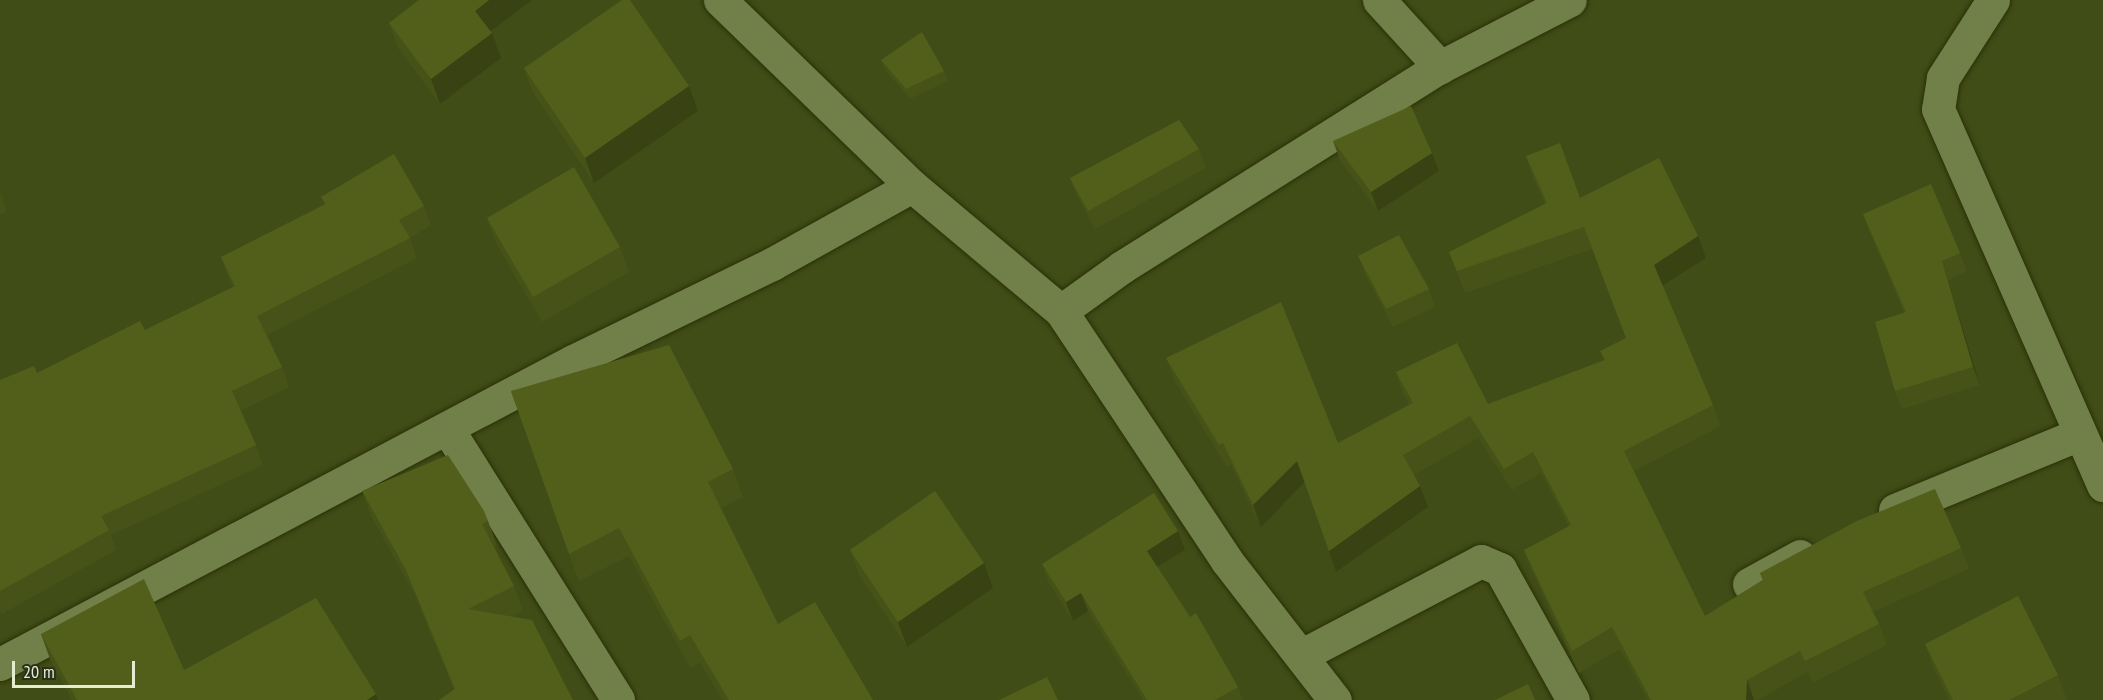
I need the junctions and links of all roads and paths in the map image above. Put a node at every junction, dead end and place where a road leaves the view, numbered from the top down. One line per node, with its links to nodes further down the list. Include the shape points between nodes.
1 (720, 0): 6 (street)
2 (1379, 0): 5 (street)
3 (1570, 0): 5 (street)
4 (1993, 0): 9 (street, via 1943,78 1938,109)
5 (1440, 67): 7 (street, via 1122,267)
6 (912, 186): 7 (street); 8 (street, via 772,264)
7 (1061, 311): 14 (street, via 1227,561)
8 (447, 428): 15 (street); 16 (street)
9 (2079, 434): 10 (street); 11 (street)
10 (2103, 485)
11 (1861, 524)
12 (1830, 539): 13 (street)
13 (1749, 584)
14 (1302, 655): 17 (street); 18 (street, via 1481,561 1500,569)
15 (0, 664)
16 (618, 700)
17 (1335, 700)
18 (1573, 700)

